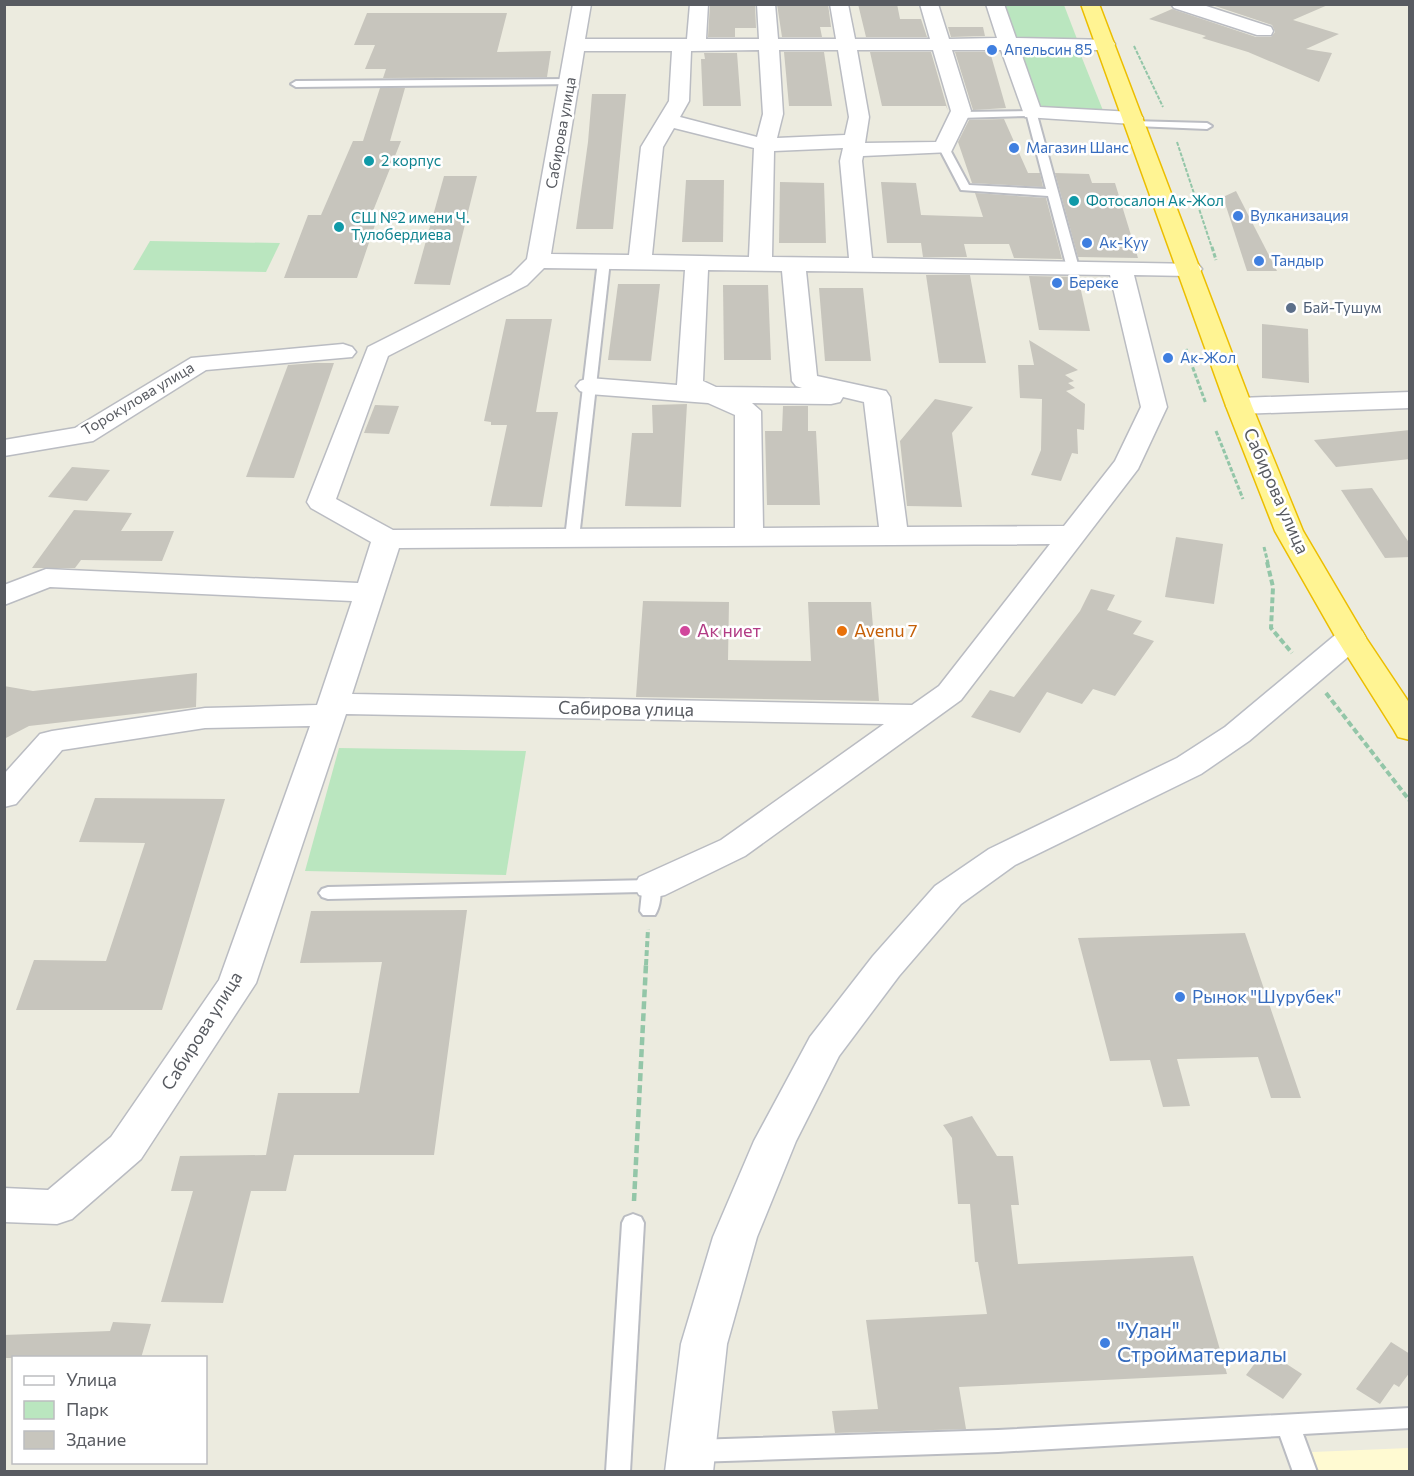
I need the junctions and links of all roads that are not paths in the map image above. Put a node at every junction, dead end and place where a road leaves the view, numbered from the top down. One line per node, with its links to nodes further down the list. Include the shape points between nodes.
1 (582, 4): 15 (street, Сабирова улица)
2 (699, 4): 16 (street)
3 (766, 4): 17 (street)
4 (839, 4): 18 (street)
5 (929, 4): 12 (street)
6 (995, 4): 13 (street)
7 (1090, 4): 14 (highway, Сабирова улица)
8 (1180, 4): 10 (street)
9 (1244, 4): 10 (street)
10 (1216, 16): 11 (street)
11 (1264, 31)
12 (941, 44): 13 (street); 18 (street); 22 (street)
13 (1009, 44): 14 (street); 21 (street)
14 (1105, 44): 24 (highway, Сабирова улица)
15 (577, 45): 16 (street); 19 (street, Сабирова улица)
16 (689, 45): 17 (street); 23 (street, via 679,101)
17 (768, 45): 18 (street); 26 (street, via 773,114)
18 (846, 45): 27 (street, via 859,117)
19 (570, 82): 20 (lane); 30 (street, Сабирова улица)
20 (296, 84)
21 (1032, 113): 22 (lane); 24 (street); 29 (lane)
22 (959, 115): 28 (street)
23 (668, 120): 26 (street); 32 (street, via 652,147)
24 (1134, 120): 25 (lane); 39 (highway, Сабирова улица)
25 (1207, 126)
26 (765, 144): 27 (street); 34 (street)
27 (852, 146): 28 (street); 36 (street)
28 (944, 148): 29 (lane, via 965,188)
29 (1053, 193): 37 (lane)
30 (538, 261): 31 (street); 51 (street, via 519,279 377,352 321,502)
31 (604, 261): 32 (street); 41 (lane)
32 (640, 262): 33 (street)
33 (697, 262): 34 (street); 42 (street, via 690,386)
34 (760, 263): 35 (street)
35 (794, 264): 36 (street); 43 (street, via 805,381)
36 (861, 265): 37 (street)
37 (1073, 268): 38 (street)
38 (1120, 268): 39 (street); 47 (street, via 1154,407 1128,463)
39 (1190, 269): 45 (highway, Сабирова улица)
40 (343, 352): 46 (street, Торокулова улица, via 200,363 83,435)
41 (589, 386): 42 (street); 50 (lane)
42 (711, 395): 43 (street); 49 (street, via 748,411)
43 (877, 397): 48 (street)
44 (1410, 400): 45 (street)
45 (1239, 406): 54 (highway, Сабирова улица, via 1289,531)
46 (4, 448)
47 (1072, 535): 48 (street); 56 (street, via 950,693)
48 (894, 536): 49 (street)
49 (749, 537): 50 (street)
50 (572, 538): 51 (street)
51 (387, 539): 52 (street, Сабирова улица)
52 (369, 593): 53 (street, via 46,578); 55 (street, Сабирова улица)
53 (4, 596)
54 (1351, 638): 57 (highway, Сабирова улица); 65 (street, via 1237,734 1189,766 1002,857 948,895 886,966 825,1047 775,1141 735,1237 704,1344)
55 (332, 709): 56 (street, Сабирова улица); 58 (street, via 205,718 52,741); 61 (street, Сабирова улица, via 237,983 126,1148 57,1207)
56 (919, 715): 60 (street, via 733,848)
57 (1410, 730)
58 (4, 796)
59 (328, 893): 60 (lane)
60 (651, 898)
61 (4, 1206)
62 (633, 1223): 66 (lane)
63 (1410, 1418): 64 (lane)
64 (1287, 1424): 65 (lane); 67 (lane)
65 (691, 1461)
66 (618, 1472)
67 (1305, 1472)

